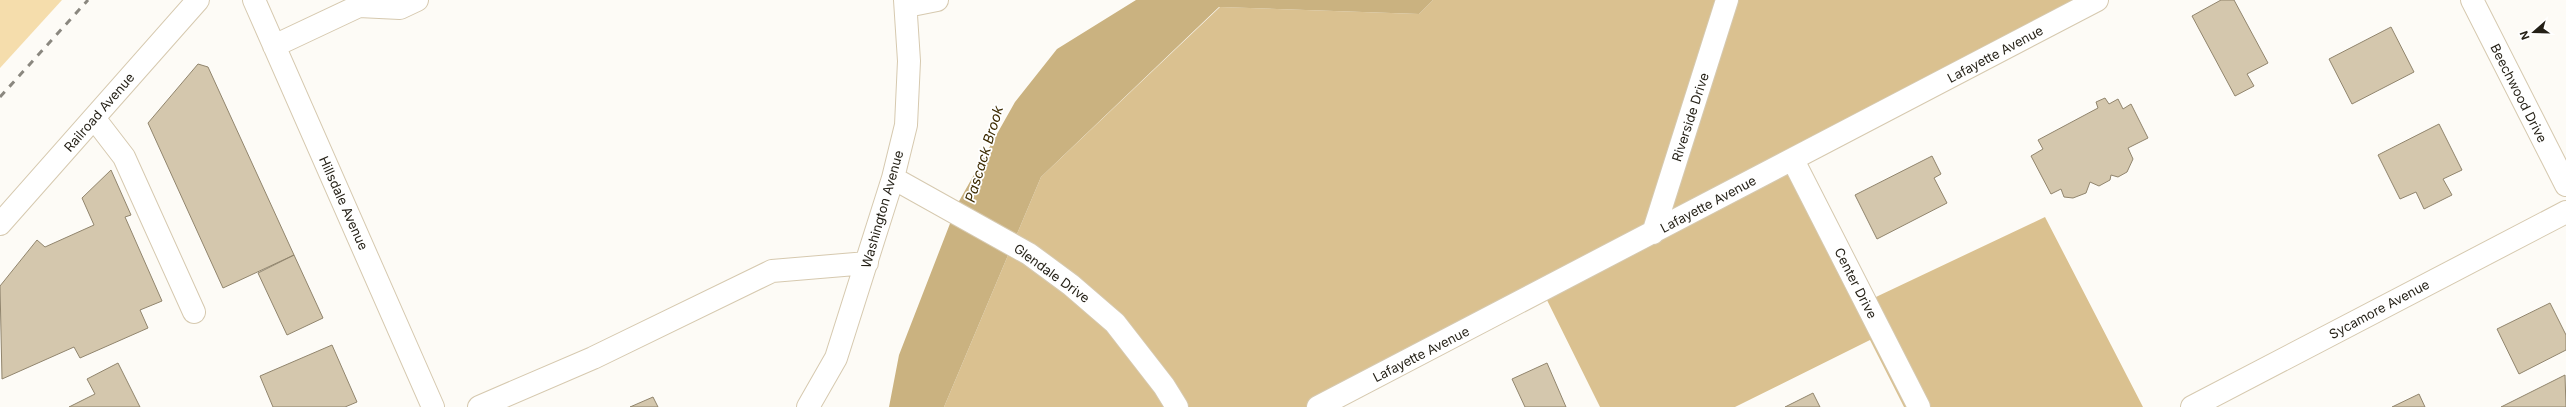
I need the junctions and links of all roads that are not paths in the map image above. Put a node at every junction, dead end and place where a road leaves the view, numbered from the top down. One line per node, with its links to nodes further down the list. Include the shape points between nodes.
1 (198, 0): 10 (street, Railroad Avenue)
2 (254, 0): 9 (street, Hillsdale Avenue)
3 (417, 0): 9 (street, via 400,8 359,6)
4 (937, 0): 8 (street)
5 (1727, 0): 16 (street, Riverside Drive)
6 (2097, 0): 11 (street, Lafayette Avenue)
7 (2472, 0): 13 (street, Beechwood Drive)
8 (906, 3): 12 (street, Washington Avenue, via 909,61 906,124)
9 (274, 46): 19 (street, Hillsdale Avenue)
10 (94, 118): 15 (street, Railroad Avenue); 18 (street, via 124,157)
11 (1793, 160): 16 (street, Lafayette Avenue); 24 (street, Center Drive)
12 (893, 178): 17 (street, Washington Avenue); 22 (street, Glendale Drive, via 944,204 1028,254 1071,285 1115,323 1164,386)
13 (2566, 185)
14 (2566, 212): 25 (street, Sycamore Avenue)
15 (0, 224)
16 (1653, 233): 23 (street, Lafayette Avenue)
17 (867, 262): 20 (street, via 772,271 593,358); 21 (street, Washington Avenue, via 836,358)
18 (194, 312)
19 (433, 407)
20 (479, 407)
21 (808, 407)
22 (1177, 407)
23 (1318, 407)
24 (1919, 407)
25 (2192, 407)

